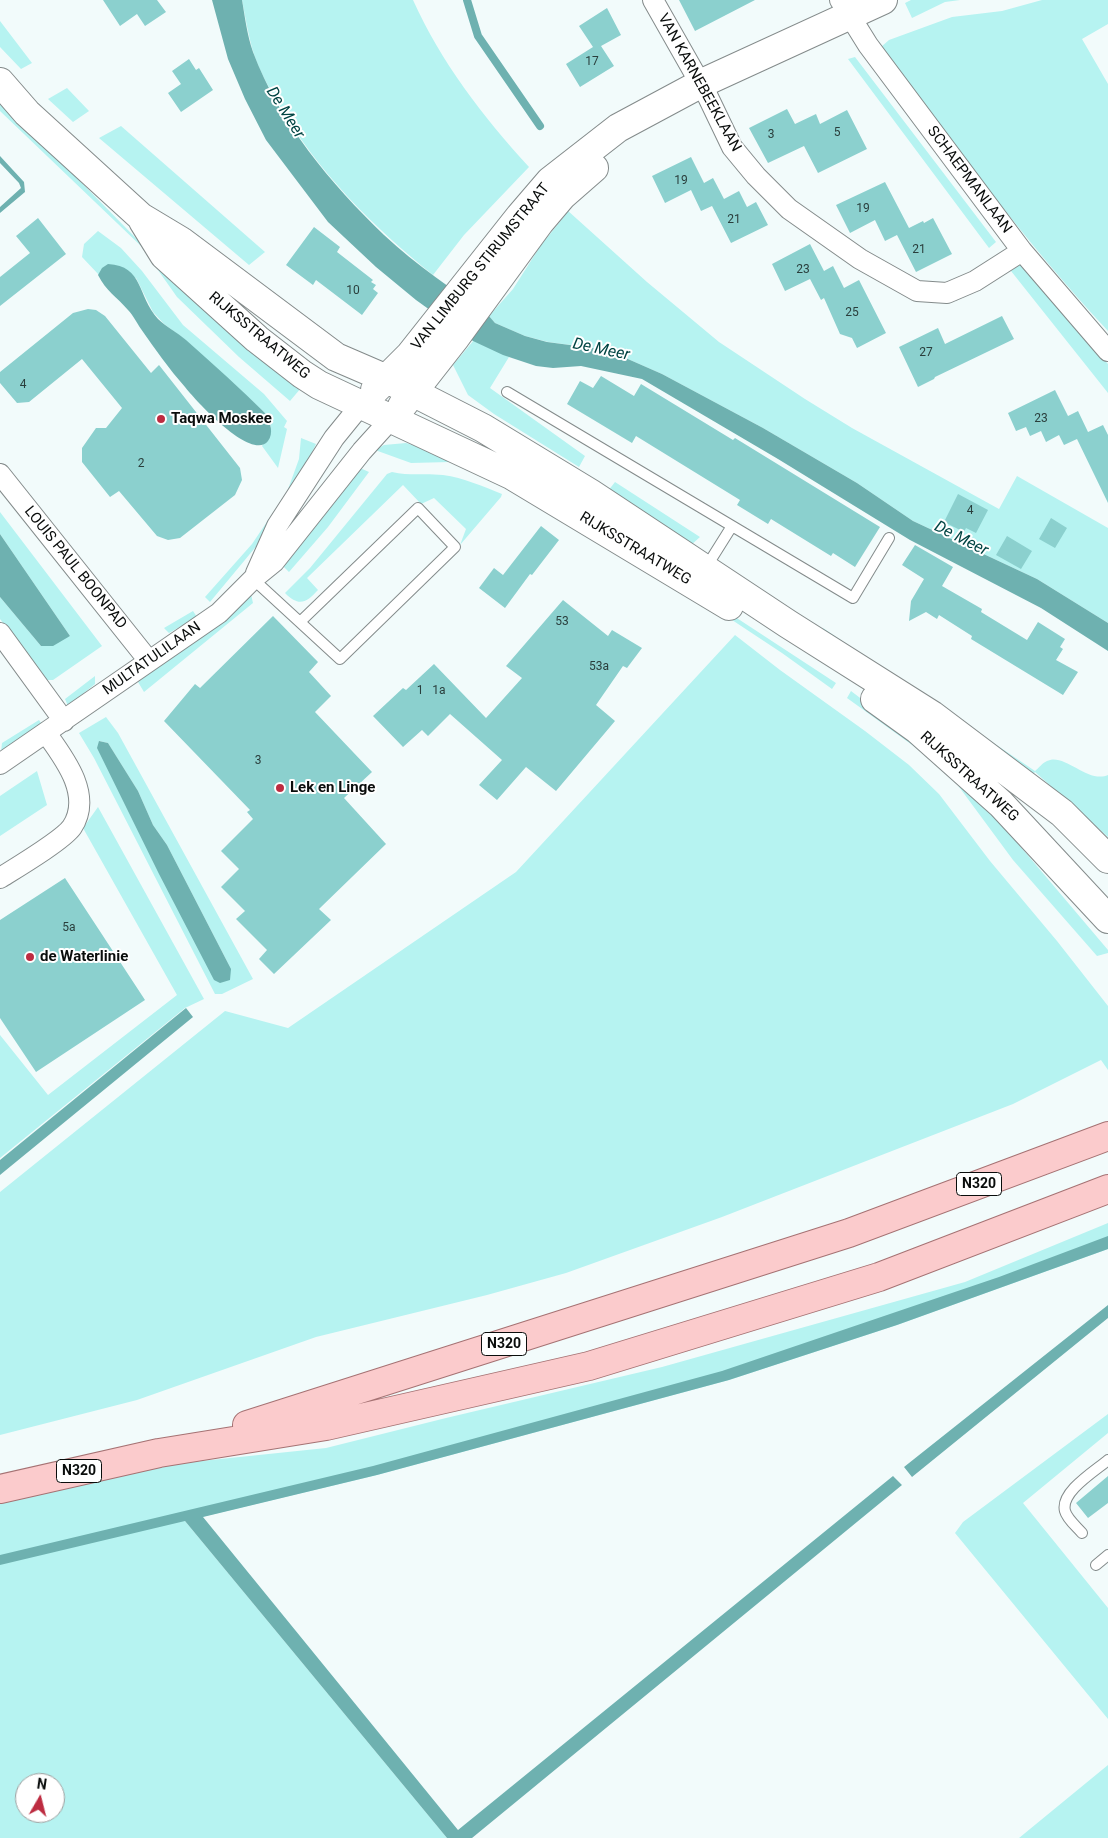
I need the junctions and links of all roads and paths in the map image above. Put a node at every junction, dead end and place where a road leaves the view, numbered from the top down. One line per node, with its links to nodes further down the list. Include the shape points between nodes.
1 (653, 0): 5 (street, VAN KARNEBEEKLAAN)
2 (883, 0): 3 (street, VAN LIMBURG STIRUMSTRAAT)
3 (845, 8): 5 (street, VAN LIMBURG STIRUMSTRAAT); 7 (street, SCHAEPMANLAAN, via 868,45)
4 (0, 82): 6 (street, RIJKSSTRAATWEG, via 27,113)
5 (704, 91): 7 (street, VAN KARNEBEEKLAAN, via 732,146 789,209 860,259 917,291 947,293 975,281); 8 (street, VAN LIMBURG STIRUMSTRAAT, via 618,128 550,181 520,216 474,294)
6 (141, 218): 10 (street, RIJKSSTRAATWEG, via 181,241 336,357); 13 (street, RIJKSSTRAATWEG, via 164,255 257,338 302,374)
7 (1022, 251): 9 (street, SCHAEPMANLAAN)
8 (446, 331): 10 (street, VAN LIMBURG STIRUMSTRAAT, via 410,355); 11 (street, VAN LIMBURG STIRUMSTRAAT)
9 (1108, 351)
10 (387, 379): 11 (street, RIJKSSTRAATWEG); 13 (street, VAN LIMBURG STIRUMSTRAAT)
11 (414, 392): 14 (street, VAN LIMBURG STIRUMSTRAAT); 18 (street, RIJKSSTRAATWEG, via 483,428 557,473)
12 (508, 392): 16 (lane)
13 (360, 406): 14 (street, RIJKSSTRAATWEG); 19 (street, MULTATULILAAN, via 334,438 277,526)
14 (392, 419): 18 (street, RIJKSSTRAATWEG, via 511,475); 19 (street, MULTATULILAAN, via 362,451 274,562)
15 (0, 474): 22 (street, LOUIS PAUL BOONPAD)
16 (732, 526): 17 (lane, via 853,598); 18 (lane)
17 (889, 538)
18 (701, 577): 26 (street, RIJKSSTRAATWEG, via 788,624 932,715 1062,813); 28 (street, RIJKSSTRAATWEG, via 918,730 1001,804)
19 (253, 579): 20 (lane); 22 (street, MULTATULILAAN, via 219,613)
20 (300, 622): 20 (lane, via 340,659 455,547 418,508)
21 (0, 633): 23 (street)
22 (149, 661): 23 (street, MULTATULILAAN)
23 (64, 721): 24 (street, MULTATULILAAN)
24 (46, 733): 25 (street, MULTATULILAAN); 27 (street, via 66,762 78,789 80,806 72,827 63,836)
25 (0, 764)
26 (1108, 859)
27 (0, 878)
28 (1108, 918)
29 (1108, 1136): 31 (main road, N320, via 840,1236)
30 (1108, 1189): 31 (main road, N320, via 879,1277 588,1366 326,1426)
31 (159, 1453): 33 (main road, N320)
32 (1108, 1460): 34 (lane, via 1065,1501 1065,1513)
33 (0, 1489)
34 (1082, 1533)
35 (1108, 1555): 36 (lane)
36 (1096, 1565)

